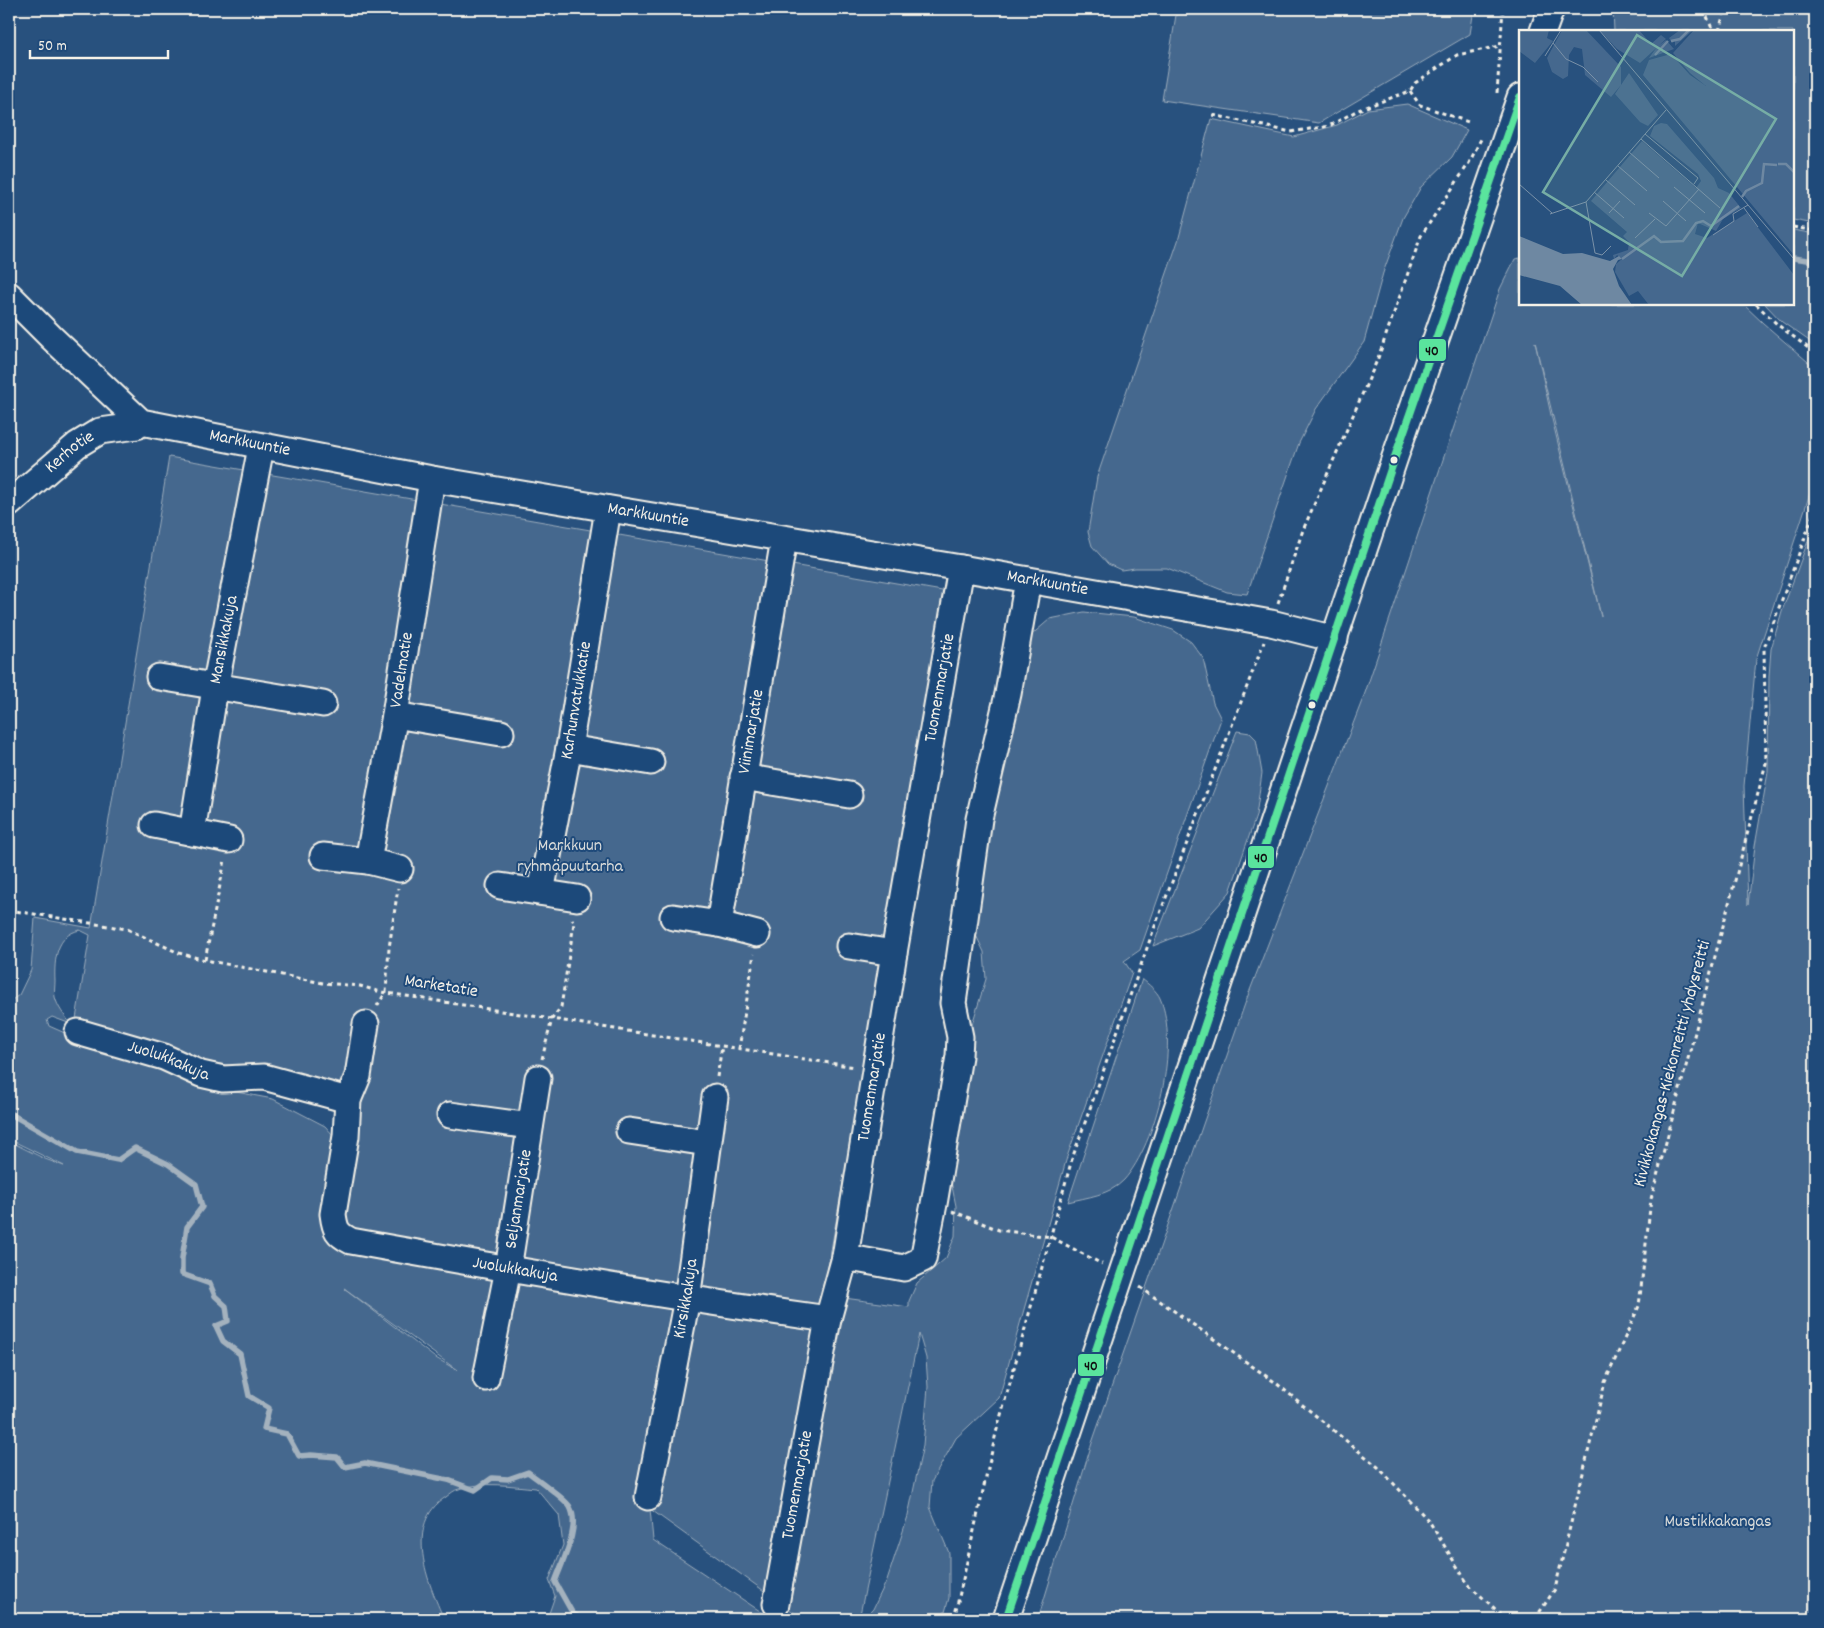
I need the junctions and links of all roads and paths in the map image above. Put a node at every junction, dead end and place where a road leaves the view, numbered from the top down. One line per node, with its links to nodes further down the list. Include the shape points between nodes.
1 (1551, 9): 4 (street)
2 (1704, 9): 5 (path)
3 (1725, 9): 6 (path)
4 (1543, 30)
5 (1713, 30)
6 (1718, 30)
7 (1500, 46): 8 (path, via 1457,55 1414,83)
8 (1410, 91): 10 (path, via 1358,110 1329,126 1291,132); 11 (path, via 1420,105)
9 (1519, 100): 26 (street)
10 (1213, 115)
11 (1471, 123)
12 (1794, 227): 13 (path)
13 (1815, 231)
14 (9, 295): 17 (street)
15 (1757, 305): 16 (path)
16 (1815, 353)
17 (142, 422): 18 (street, Markkuuntie); 20 (street, Kerhotie, via 137,426 100,431 77,445)
18 (261, 447): 19 (street, Markkuuntie); 28 (street, Mansikkakuja)
19 (432, 479): 21 (street, Markkuuntie); 30 (street, Vadelmatie)
20 (9, 504)
21 (608, 509): 23 (street, Markkuuntie); 32 (street, Karhunvatukkatie)
22 (1815, 510): 78 (path, Kivikkokangas-Kiekonreitti yhdysreitti, via 1764,648 1766,763 1652,1198 1639,1306 1605,1382 1555,1589)
23 (784, 539): 24 (street, Markkuuntie); 34 (street, Viinimarjatie)
24 (961, 568): 25 (street, Markkuuntie); 49 (street, Tuomenmarjatie)
25 (1028, 580): 26 (street, Markkuuntie, via 1272,623); 65 (street, via 1008,694 980,819 954,1003 960,1036 959,1056)
26 (1335, 639): 69 (street)
27 (159, 677): 28 (street)
28 (215, 688): 29 (street); 37 (street, Mansikkakuja)
29 (322, 704)
30 (395, 716): 31 (street); 40 (street, Vadelmatie)
31 (502, 733)
32 (569, 748): 33 (street); 43 (street, Karhunvatukkatie)
33 (651, 762)
34 (742, 778): 35 (street); 46 (street, Viinimarjatie)
35 (850, 795)
36 (154, 825): 37 (street)
37 (192, 832): 38 (street)
38 (229, 840): 50 (path)
39 (323, 856): 40 (street)
40 (368, 861): 41 (street)
41 (400, 869): 51 (path)
42 (500, 886): 43 (street)
43 (560, 895): 52 (path, via 574,923 561,1007)
44 (9, 910): 50 (path, Marketatie, via 127,929 179,953)
45 (673, 917): 46 (street)
46 (719, 924): 47 (street)
47 (757, 934): 56 (path)
48 (849, 946): 49 (street)
49 (894, 953): 57 (street, Tuomenmarjatie)
50 (205, 960): 51 (path, Marketatie)
51 (386, 992): 52 (path, Marketatie)
52 (552, 1019): 55 (path, Marketatie); 58 (path)
53 (366, 1024): 60 (street, Juolukkakuja, via 358,1076)
54 (78, 1032): 60 (street, Juolukkakuja, via 164,1057 201,1074 223,1079 264,1077)
55 (722, 1046): 56 (path, Marketatie); 59 (path)
56 (739, 1049): 57 (path, Marketatie)
57 (876, 1071): 67 (street, Tuomenmarjatie)
58 (538, 1078): 62 (street, Seljanmarjatie)
59 (715, 1097): 64 (street, Kirsikkakuja)
60 (348, 1100): 68 (street, Juolukkakuja, via 346,1136 333,1214 340,1235 351,1241)
61 (450, 1115): 62 (street)
62 (530, 1126): 68 (street, Seljanmarjatie)
63 (629, 1131): 64 (street)
64 (707, 1143): 70 (street, Kirsikkakuja)
65 (934, 1204): 66 (path, via 999,1230); 67 (street, via 924,1259 904,1268)
66 (1050, 1237): 69 (path); 75 (path, via 996,1433)
67 (845, 1257): 71 (street, Tuomenmarjatie)
68 (508, 1269): 70 (street, Juolukkakuja); 72 (street, Seljanmarjatie)
69 (1122, 1275): 76 (street); 77 (path, via 1276,1383 1378,1467 1429,1521 1468,1584)
70 (687, 1299): 71 (street, Juolukkakuja); 73 (street, Kirsikkakuja)
71 (828, 1319): 74 (street, Tuomenmarjatie)
72 (486, 1378)
73 (648, 1497)
74 (776, 1604)
75 (954, 1619)
76 (1006, 1619)
77 (1506, 1619)
78 (1535, 1619)

